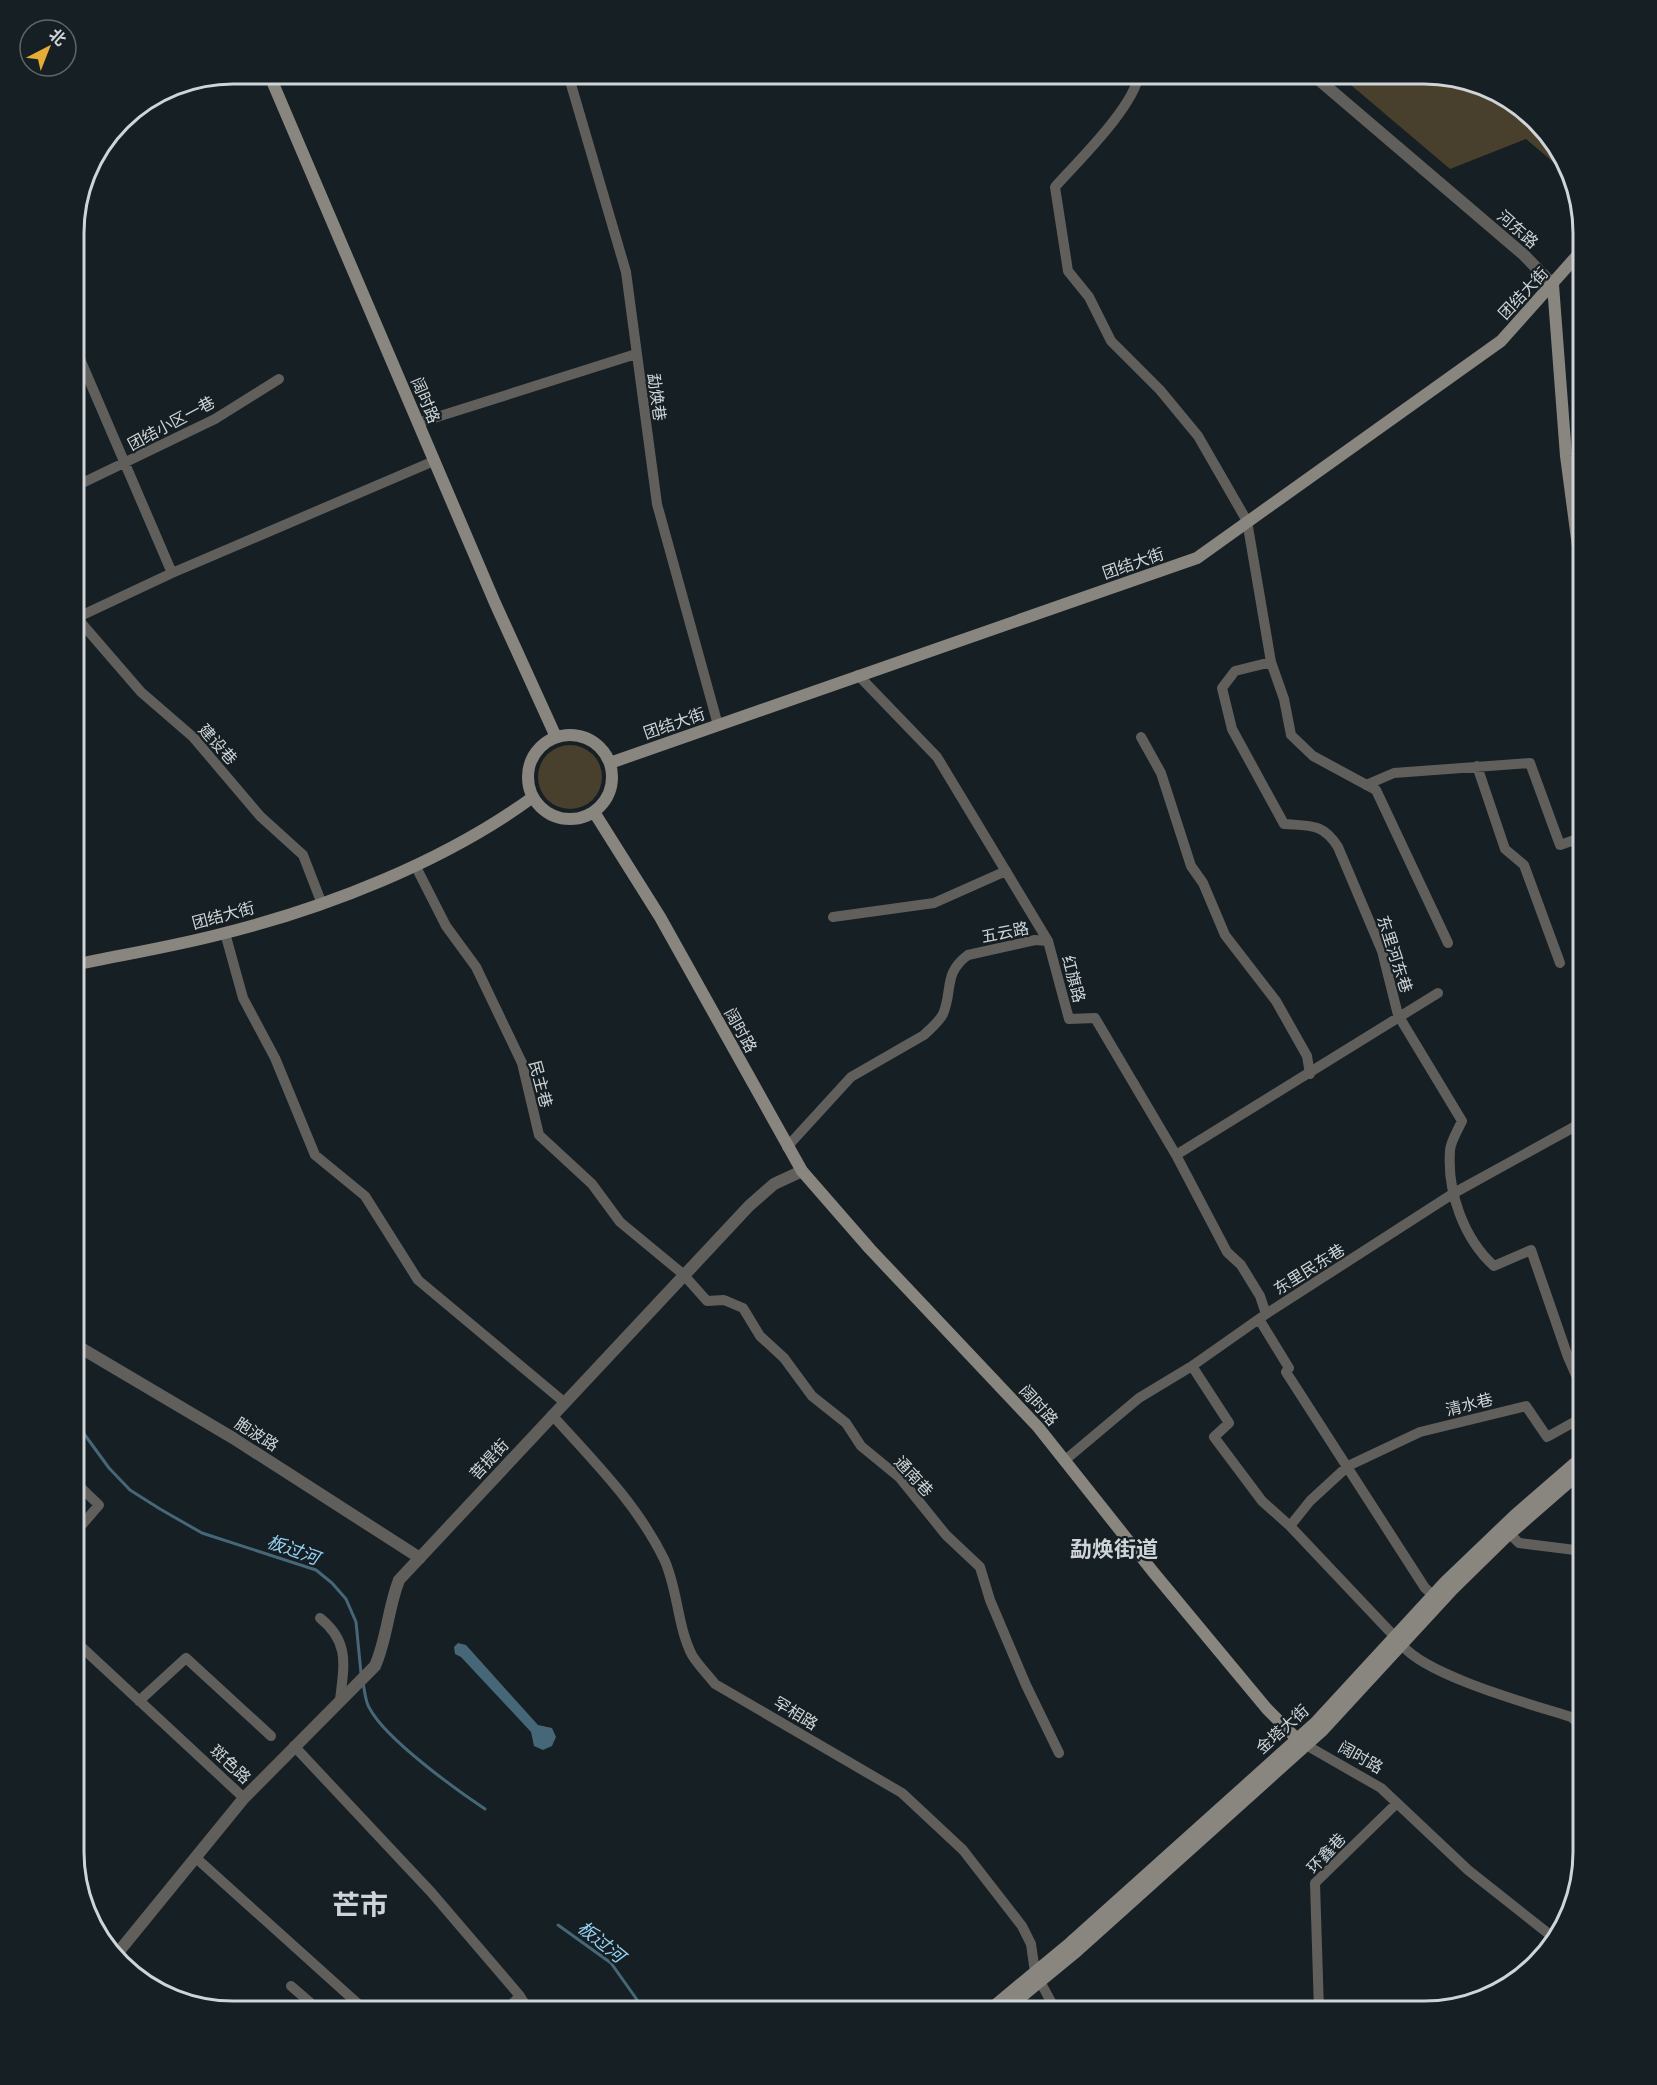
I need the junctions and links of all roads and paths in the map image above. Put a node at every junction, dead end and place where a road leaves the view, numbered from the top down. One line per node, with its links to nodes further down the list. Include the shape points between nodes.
1 (273, 84): 10 (main road, 阔时路)
2 (571, 84): 7 (street, 勐焕巷, via 626,272)
3 (1136, 84): 15 (street, via 1117,117 1055,187 1068,271 1089,297 1111,341 1160,390 1198,436)
4 (1324, 84): 6 (street, 河东路, via 1524,255)
5 (1573, 262): 6 (main road, 团结大街)
6 (1553, 285): 14 (main road); 15 (main road, 团结大街, via 1501,341)
7 (636, 354): 10 (street); 21 (street, 勐焕巷, via 657,504)
8 (84, 368): 12 (street)
9 (279, 379): 12 (street, 团结小区一巷, via 215,419)
10 (418, 423): 11 (main road, 阔时路)
11 (434, 461): 16 (street); 22 (main road, 阔时路)
12 (126, 463): 13 (street, 团结小区一巷); 16 (street)
13 (84, 482)
14 (1573, 506)
15 (1247, 521): 19 (street); 20 (main road, 团结大街, via 1197,558)
16 (172, 573): 17 (street)
17 (84, 615)
18 (84, 629): 32 (street, 建设巷, via 141,692 193,737 260,816 303,855)
19 (1271, 662): 26 (street, via 1291,735 1313,756); 40 (street, 东里河东巷, via 1235,671 1222,688 1232,729 1284,824 1320,827 1332,837 1382,951)
20 (858, 675): 21 (main road, 团结大街); 31 (street, 红旗路, via 937,757)
21 (718, 725): 24 (main road, 团结大街)
22 (556, 737): 24 (main road, via 582,737 599,747); 27 (main road, via 534,755 529,769)
23 (1142, 737): 41 (street, via 1161,773 1191,866 1203,883 1225,935 1276,1001 1307,1056)
24 (610, 763): 28 (main road, via 610,791)
25 (1477, 766): 26 (street, via 1394,773); 29 (street, via 1530,763 1560,845); 38 (street, via 1505,849 1524,865)
26 (1366, 785): 36 (street, via 1376,790)
27 (533, 797): 28 (main road, via 542,808 560,818 581,818); 30 (main road, 团结大街, via 496,824)
28 (594, 812): 43 (main road, 阔时路, via 660,918)
29 (1573, 841)
30 (415, 865): 32 (main road, 团结大街); 47 (street, 民主巷, via 446,926 476,967 522,1063 539,1135 591,1184 620,1221)
31 (1006, 871): 33 (street, via 934,903); 35 (street, 红旗路)
32 (322, 904): 34 (main road, 团结大街)
33 (833, 916)
34 (225, 933): 37 (main road, 团结大街); 52 (street, via 243,998 275,1058 315,1155 364,1196 418,1280)
35 (1048, 941): 43 (street, 五云路, via 1035,940 968,955 955,968 943,1014 934,1025 924,1035 851,1077); 44 (street, 红旗路, via 1069,1019 1095,1018)
36 (1448, 943)
37 (84, 963)
38 (1560, 963)
39 (1438, 993): 40 (street)
40 (1398, 1015): 41 (street); 46 (street, 东里河东巷, via 1462,1121 1449,1150)
41 (1310, 1074): 44 (street)
42 (1573, 1128): 46 (street, 东里民东巷)
43 (786, 1147): 45 (main road, 阔时路)
44 (1176, 1155): 48 (street, 红旗路, via 1227,1252 1241,1265 1260,1296)
45 (802, 1171): 47 (street, 菩提街, via 774,1185 749,1206); 55 (main road, 阔时路, via 1038,1427)
46 (1454, 1193): 48 (street, 东里民东巷); 51 (street, 东里河东巷, via 1455,1204 1479,1252 1494,1266 1532,1250)
47 (683, 1274): 52 (street, 菩提街); 75 (street, 通南巷, via 707,1300 723,1300 743,1308 760,1336 784,1358 812,1396 846,1423 861,1446 900,1478 946,1535 980,1567 990,1600)
48 (1262, 1316): 50 (street, 东里民东巷); 57 (street, via 1289,1368 1286,1372)
49 (84, 1350): 64 (street, 胞波路, via 233,1438)
50 (1192, 1366): 55 (street, 东里民东巷, via 1139,1398); 61 (street, via 1229,1424 1214,1437 1262,1501)
51 (1573, 1368)
52 (564, 1402): 53 (street, 菩提街)
53 (552, 1415): 64 (street, 菩提街); 81 (street, 罕相路, via 648,1528 665,1562 693,1658 715,1684 902,1793 963,1850 1022,1926 1031,1944)
54 (1573, 1423): 57 (street, 清水巷, via 1546,1437 1526,1406 1420,1432)
55 (1064, 1461): 73 (main road, 阔时路, via 1267,1709)
56 (1573, 1465): 65 (main road, 金塔大街, via 1498,1530)
57 (1348, 1466): 61 (street, 清水巷); 65 (street)
58 (1573, 1480): 62 (main road, 金塔大街)
59 (84, 1491): 60 (street, via 99,1505)
60 (84, 1522)
61 (1290, 1526): 67 (street)
62 (1510, 1534): 63 (street, via 1519,1543 1534,1547); 67 (main road, 金塔大街)
63 (1573, 1550)
64 (420, 1558): 69 (street, 菩提街, via 399,1580 375,1666)
65 (1433, 1595): 67 (main road, 金塔大街)
66 (320, 1618): 69 (street, via 334,1629 341,1643 345,1660)
67 (1398, 1641): 71 (street, via 1409,1654 1444,1671); 73 (main road, 金塔大街)
68 (84, 1649): 70 (street, 斑色路)
69 (344, 1696): 74 (street, 菩提街)
70 (139, 1701): 72 (street, via 186,1658); 76 (street, 斑色路)
71 (1573, 1719)
72 (271, 1736)
73 (1301, 1742): 77 (street, 阔时路, via 1381,1788); 81 (main road, 金塔大街)
74 (294, 1746): 76 (street, 菩提街); 83 (street, via 431,1892)
75 (1059, 1753)
76 (244, 1798): 78 (street, 斑色路)
77 (1397, 1803): 79 (street, 阔时路, via 1468,1870); 91 (street, 环鑫巷, via 1316,1883)
78 (195, 1857): 80 (street, 斑色路); 85 (street)
79 (1549, 1934)
80 (121, 1949)
81 (1038, 1977): 88 (main road, 金塔大街); 89 (main road, 金塔大街); 90 (street, 罕相路)
82 (291, 1986): 84 (street)
83 (520, 1996): 86 (street); 87 (street)
84 (308, 2001)
85 (351, 2001)
86 (515, 2001)
87 (523, 2001)
88 (1004, 2001)
89 (1015, 2001)
90 (1050, 2001)
91 (1319, 2001)

